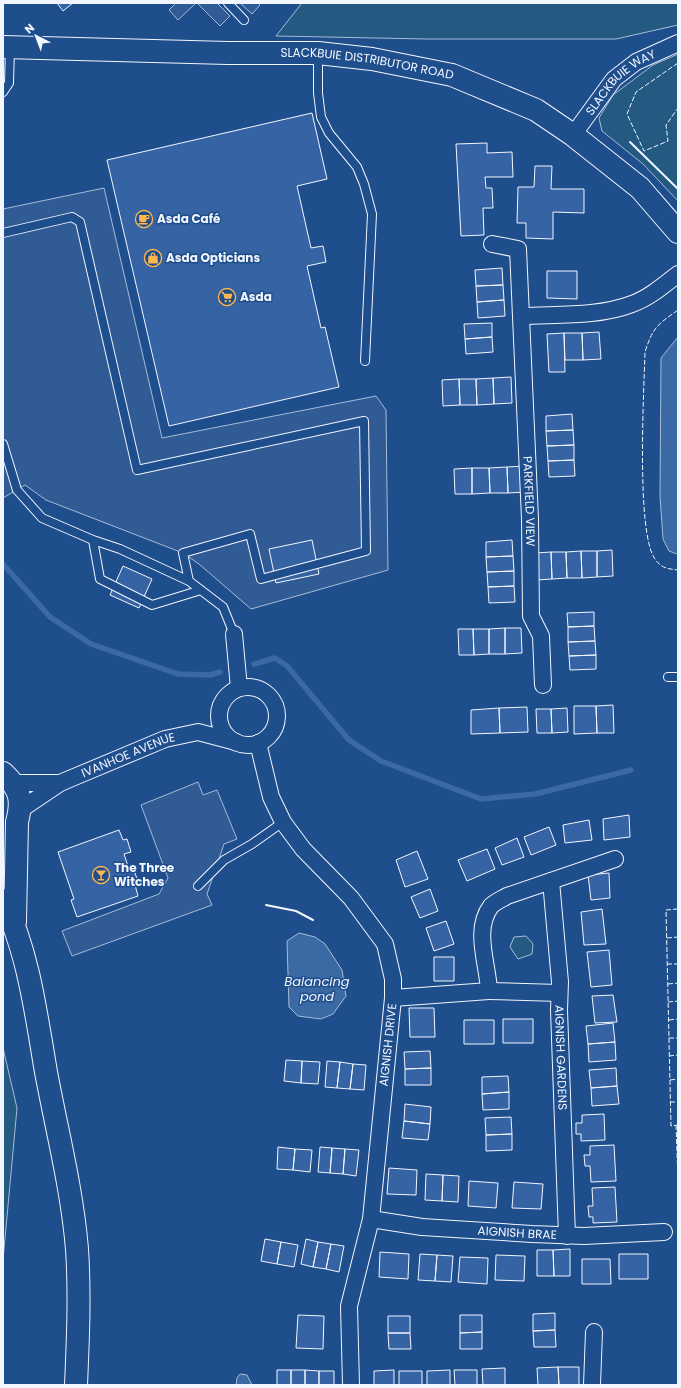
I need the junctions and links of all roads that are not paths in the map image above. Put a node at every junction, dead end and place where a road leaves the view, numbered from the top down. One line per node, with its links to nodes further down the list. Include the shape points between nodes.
1 (228, 3): 2 (lane)
2 (244, 20)
3 (678, 42): 7 (street, SLACKBUIE WAY, via 636,62 614,79)
4 (7, 48): 5 (street, SLACKBUIE DISTRIBUTOR ROAD); 6 (lane, via 9,83)
5 (318, 53): 7 (street, SLACKBUIE DISTRIBUTOR ROAD, via 372,59 452,75 536,110); 13 (lane, via 321,117 329,133 357,168 372,214)
6 (3, 92)
7 (573, 135): 8 (street, SLACKBUIE DISTRIBUTOR ROAD, via 640,188)
8 (678, 232)
9 (3, 233): 16 (lane, via 72,217 80,222 137,470 364,421 366,550 261,579 250,534 183,553)
10 (492, 244): 12 (street, PARKFIELD VIEW, via 518,249)
11 (678, 274): 12 (street, via 633,304 611,310)
12 (522, 316): 21 (street, PARKFIELD VIEW, via 531,616 541,636)
13 (365, 361)
14 (3, 444): 15 (lane, via 17,490 42,518)
15 (93, 540): 16 (lane, via 120,549); 17 (lane, via 100,579 152,605)
16 (189, 580): 17 (lane)
17 (201, 590): 18 (lane, via 222,607)
18 (234, 634): 22 (street)
19 (668, 677): 20 (lane)
20 (678, 677)
21 (543, 685)
22 (239, 688): 23 (street, via 226,697); 26 (street, via 257,688 272,698 276,706 278,715 274,728 266,739)
23 (222, 704): 24 (street); 25 (street, via 219,722 222,730)
24 (198, 732): 25 (street, IVANHOE AVENUE); 28 (street, IVANHOE AVENUE, via 165,739)
25 (236, 742): 26 (street, via 243,745)
26 (258, 744): 29 (street, AIGNISH DRIVE, via 271,797)
27 (9, 778): 28 (street, IVANHOE AVENUE); 30 (street, via 20,796)
28 (60, 783): 30 (street, IVANHOE AVENUE)
29 (283, 822): 33 (lane, via 224,860); 38 (street, AIGNISH DRIVE, via 303,849 351,898 385,944 393,979)
30 (13, 823): 35 (street)
31 (615, 859): 32 (street)
32 (551, 881): 36 (street, via 507,896 492,905 489,910 484,919 482,936); 37 (street, AIGNISH GARDENS)
33 (198, 886)
34 (3, 900): 35 (street)
35 (15, 925): 43 (street, via 28,972 67,1175 77,1248 79,1308)
36 (489, 990): 37 (street); 38 (street)
37 (559, 993): 41 (street, AIGNISH GARDENS)
38 (393, 998): 39 (street, AIGNISH DRIVE)
39 (371, 1219): 41 (street, AIGNISH BRAE, via 422,1228); 44 (street, AIGNISH DRIVE, via 349,1306)
40 (664, 1232): 41 (street, AIGNISH BRAE)
41 (567, 1236)
42 (594, 1332): 45 (street)
43 (76, 1385)
44 (351, 1385)
45 (592, 1385)

